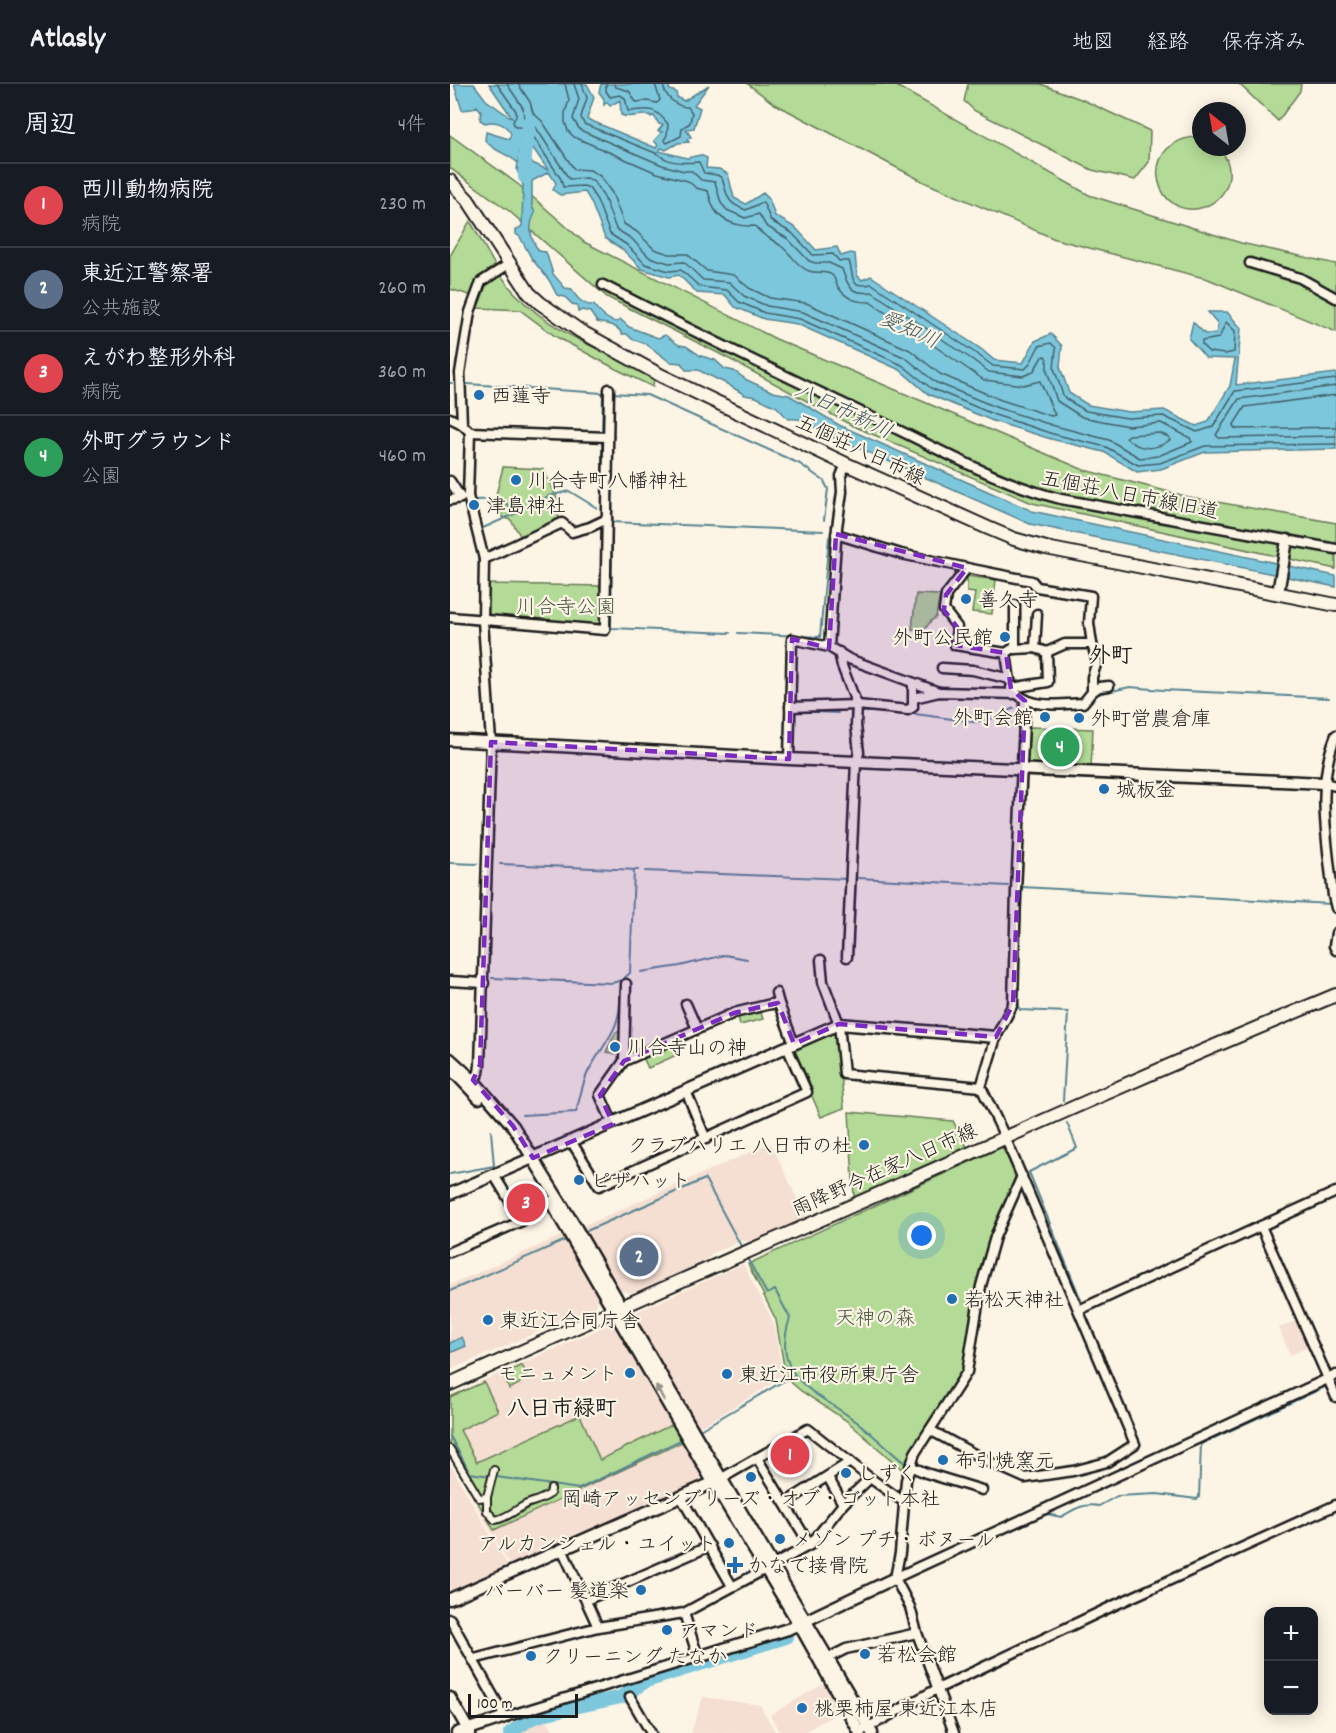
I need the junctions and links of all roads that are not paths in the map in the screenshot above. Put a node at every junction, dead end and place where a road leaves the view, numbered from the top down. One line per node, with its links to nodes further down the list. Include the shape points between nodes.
1 (450, 181): 3 (main road, 五個荘八日市線, via 468,200)
2 (1250, 263): 5 (street, via 1300,278)
3 (509, 264): 8 (street, via 481,282 470,312 460,373); 11 (main road, 五個荘八日市線, via 540,303 580,331 662,376)
4 (603, 285): 17 (street, 五個荘八日市線旧道, via 1033,492)
5 (1336, 298)
6 (609, 389): 10 (street)
7 (450, 418): 8 (street)
8 (462, 424): 9 (street)
9 (470, 432): 10 (street); 13 (street)
10 (608, 438): 15 (street)
11 (846, 464): 16 (street, via 841,476); 21 (main road, 五個荘八日市線, via 1014,539 1179,575)
12 (450, 481): 13 (street)
13 (464, 497): 14 (street); 19 (street, via 478,529)
14 (450, 500)
15 (607, 519): 19 (street, via 572,532 562,524); 26 (street, via 605,630)
16 (836, 534): 20 (street); 28 (street)
17 (1286, 544): 18 (street, 五個荘八日市線旧道); 21 (street)
18 (1336, 549)
19 (484, 559): 26 (street)
20 (967, 568): 27 (street, via 1032,580 1037,587 1091,596); 33 (street, via 946,595 944,610 957,627 955,645)
21 (1279, 589): 23 (main road, 五個荘八日市線)
22 (1015, 605): 30 (street)
23 (1336, 605)
24 (1037, 614): 29 (street)
25 (450, 617): 26 (street)
26 (483, 621): 47 (street)
27 (1092, 644): 32 (street, via 1065,644); 40 (street, via 1097,662)
28 (829, 647): 31 (street); 44 (street, via 792,639)
29 (1035, 648): 30 (street); 32 (street)
30 (1015, 649): 33 (street)
31 (839, 652): 36 (street); 43 (street)
32 (1047, 652): 38 (street, via 1048,682)
33 (1006, 653): 35 (street)
34 (942, 668): 35 (street)
35 (1010, 679): 38 (street)
36 (913, 683): 39 (street); 41 (street)
37 (1109, 686): 40 (street)
38 (1014, 691): 39 (street); 42 (street)
39 (939, 692): 41 (street)
40 (1092, 692): 42 (street, via 1083,703)
41 (914, 698): 43 (street, via 913,707 908,710)
42 (1025, 701): 51 (street)
43 (857, 705): 44 (street); 50 (street)
44 (790, 707): 49 (street)
45 (1336, 735): 48 (street)
46 (450, 740): 47 (street)
47 (491, 742): 49 (street); 61 (street)
48 (1332, 758): 52 (street)
49 (789, 759): 50 (street)
50 (856, 762): 51 (street); 58 (street)
51 (1021, 768): 52 (street); 69 (street, via 1013,1004)
52 (1324, 783): 53 (street); 54 (street, via 1323,812)
53 (1336, 786)
54 (1332, 837): 55 (street)
55 (1336, 908)
56 (1336, 933): 57 (street)
57 (1336, 950)
58 (847, 957)
59 (821, 960): 67 (street, via 823,982)
60 (450, 981): 61 (street)
61 (484, 983): 74 (street, via 480,1065)
62 (626, 984): 72 (street)
63 (776, 993): 66 (street)
64 (1336, 995): 78 (main road, 雨降野今在家八日市線)
65 (686, 1004): 68 (street)
66 (778, 1004): 68 (street, via 734,1013); 70 (street)
67 (839, 1024): 69 (street); 70 (street); 75 (street, via 844,1074)
68 (697, 1029): 72 (street)
69 (996, 1037): 75 (street)
70 (791, 1045): 76 (street); 79 (street, via 807,1092)
71 (450, 1059): 74 (street)
72 (624, 1061): 77 (street, via 600,1095)
73 (450, 1069): 81 (street, via 507,1128)
74 (473, 1080): 81 (street, via 513,1126)
75 (981, 1087): 78 (street)
76 (686, 1091): 77 (street); 79 (street)
77 (612, 1124): 80 (street)
78 (1005, 1137): 83 (street); 88 (main road, 雨降野今在家八日市線)
79 (706, 1138): 80 (street, via 599,1186)
80 (571, 1141): 81 (street)
81 (530, 1160): 82 (street); 88 (street)
82 (494, 1175): 85 (street); 87 (street, via 522,1221)
83 (1022, 1176): 89 (street); 93 (street, via 995,1237 981,1286 968,1372)
84 (1336, 1192): 86 (street)
85 (450, 1194)
86 (1261, 1226): 89 (street); 90 (street)
87 (450, 1252)
88 (618, 1308): 91 (main road, 雨降野今在家八日市線); 101 (street)
89 (1079, 1310): 93 (street, via 1135,1444 1107,1462 1025,1478)
90 (1332, 1377): 92 (street); 114 (street)
91 (450, 1384)
92 (1336, 1397)
93 (930, 1430): 97 (street)
94 (450, 1449): 104 (street, via 479,1498)
95 (757, 1458): 96 (street, via 808,1429); 101 (street); 107 (street)
96 (850, 1462): 99 (street); 100 (street)
97 (910, 1466): 102 (street); 106 (street)
98 (494, 1470): 104 (street)
99 (828, 1477): 107 (street); 108 (street)
100 (870, 1478): 106 (street); 108 (street)
101 (717, 1480): 105 (street); 113 (street)
102 (982, 1490)
103 (551, 1492): 104 (street, via 495,1520 487,1511)
104 (487, 1497)
105 (681, 1497): 111 (street); 112 (street)
106 (904, 1502): 114 (street)
107 (785, 1503): 110 (street)
108 (843, 1504): 110 (street)
109 (1336, 1505): 126 (street)
110 (810, 1545): 113 (street)
111 (710, 1546): 115 (street); 117 (street)
112 (562, 1549): 116 (street); 117 (street)
113 (768, 1567): 115 (street); 120 (street)
114 (895, 1578): 120 (street); 122 (street, via 910,1607)
115 (732, 1586): 118 (street)
116 (450, 1599)
117 (586, 1600): 121 (street)
118 (684, 1613): 121 (street); 123 (street)
119 (450, 1619): 125 (street)
120 (802, 1622): 123 (street); 124 (street); 131 (street)
121 (598, 1627): 125 (street)
122 (917, 1633): 124 (street, via 846,1649); 126 (street)
123 (698, 1657): 129 (street)
124 (828, 1658): 131 (street)
125 (474, 1659): 129 (street)
126 (937, 1689): 131 (street); 134 (street)
127 (630, 1697): 133 (street)
128 (450, 1698): 130 (street)
129 (505, 1717): 130 (street)
130 (469, 1730): 132 (street)
131 (863, 1731)
132 (457, 1733)
133 (651, 1733)
134 (954, 1733)

